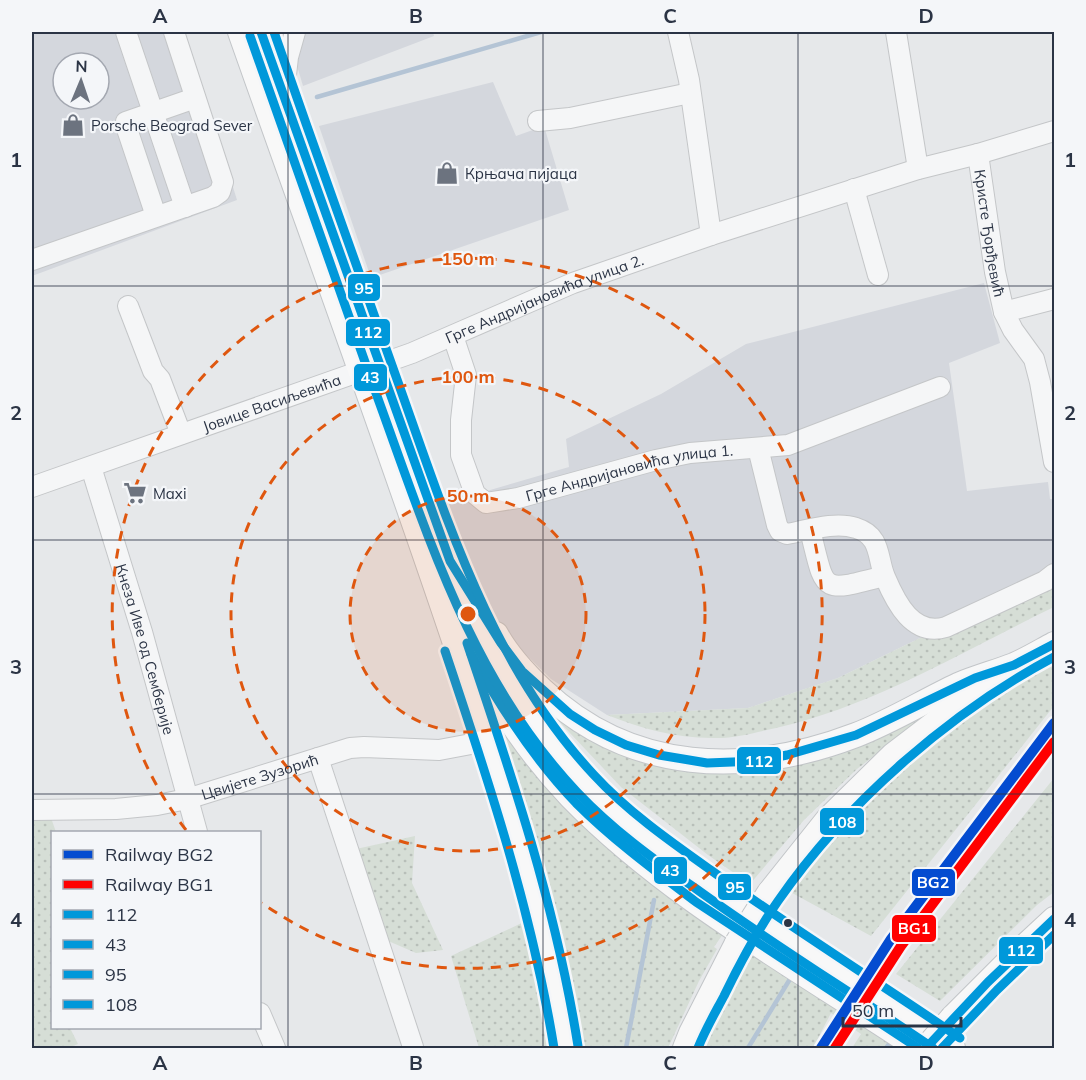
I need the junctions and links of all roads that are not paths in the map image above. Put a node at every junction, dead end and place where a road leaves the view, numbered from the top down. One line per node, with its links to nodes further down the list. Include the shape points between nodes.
1 (126, 32): 11 (street)
2 (174, 32): 10 (street)
3 (240, 32): 26 (main road)
4 (261, 32): 9 (main road)
5 (295, 32): 9 (street)
6 (678, 32): 8 (street)
7 (896, 32): 15 (street)
8 (690, 93): 12 (street, via 570,118); 19 (street)
9 (283, 96): 26 (main road)
10 (195, 98): 11 (street); 17 (street, via 223,182 220,192 213,197)
11 (153, 111): 17 (street); 18 (street, via 129,120 126,126)
12 (538, 120)
13 (1054, 131): 14 (street, Грге Андријановића улица 2.)
14 (978, 154): 15 (street, Грге Андријановића улица 2.); 24 (street, Кристе Ђорђевић, via 994,272)
15 (918, 169): 16 (street, Грге Андријановића улица 2.)
16 (854, 189): 19 (street, Грге Андријановића улица 2.); 21 (street)
17 (185, 207): 18 (street)
18 (156, 216): 20 (street)
19 (711, 235): 25 (street, Грге Андријановића улица 2., via 573,283)
20 (32, 260)
21 (878, 275)
22 (1054, 299): 24 (street, Кристе Ђорђевић)
23 (128, 306): 28 (street, Јовице Васиљевића)
24 (1004, 312): 30 (street, Кристе Ђорђевић, via 1034,358)
25 (453, 336): 26 (street, Грге Андријановића улица 2.); 29 (street, Грге Андријановића улица 1., via 466,375 461,455 475,494 486,503 667,458)
26 (369, 368): 28 (street, Јовице Васиљевића); 34 (main road); 37 (main road)
27 (940, 387): 29 (street, Грге Андријановића улица 1., via 788,445)
28 (181, 434): 31 (street, Јовице Васиљевића)
29 (758, 448): 33 (street, via 780,531 787,534)
30 (1054, 462)
31 (91, 466): 32 (street, Јовице Васиљевића); 42 (street, Кнеза Иве од Семберије, via 142,632)
32 (32, 487)
33 (810, 530): 36 (street, via 857,528 880,551); 36 (street, via 822,578 829,585 842,586)
34 (450, 561): 39 (main road, via 501,643 522,671 553,701 595,730 659,755 708,763 758,761 787,755 856,735 975,678); 53 (main road, via 501,672 537,728 595,794 647,839 747,912)
35 (1054, 574): 36 (street, via 939,629 923,627 906,617)
36 (884, 576)
37 (438, 592): 40 (main road); 51 (main road, via 506,716 588,814 703,906)
38 (1054, 644): 39 (main road)
39 (1014, 665): 50 (main road, bridge, via 893,755 828,819 769,893 737,943)
40 (486, 741): 41 (street, Цвијете Зузорић, via 439,750 357,747); 49 (main road, via 534,893)
41 (318, 758): 42 (street, Цвијете Зузорић); 47 (street)
42 (187, 799): 43 (street, Цвијете Зузорић, via 139,808); 44 (street, Кнеза Иве од Семберије)
43 (32, 810)
44 (197, 831)
45 (1054, 919): 52 (main road, bridge)
46 (261, 1015): 48 (street)
47 (412, 1047)
48 (275, 1048)
49 (566, 1048)
50 (685, 1048)
51 (918, 1048)
52 (926, 1048)
53 (953, 1048)

